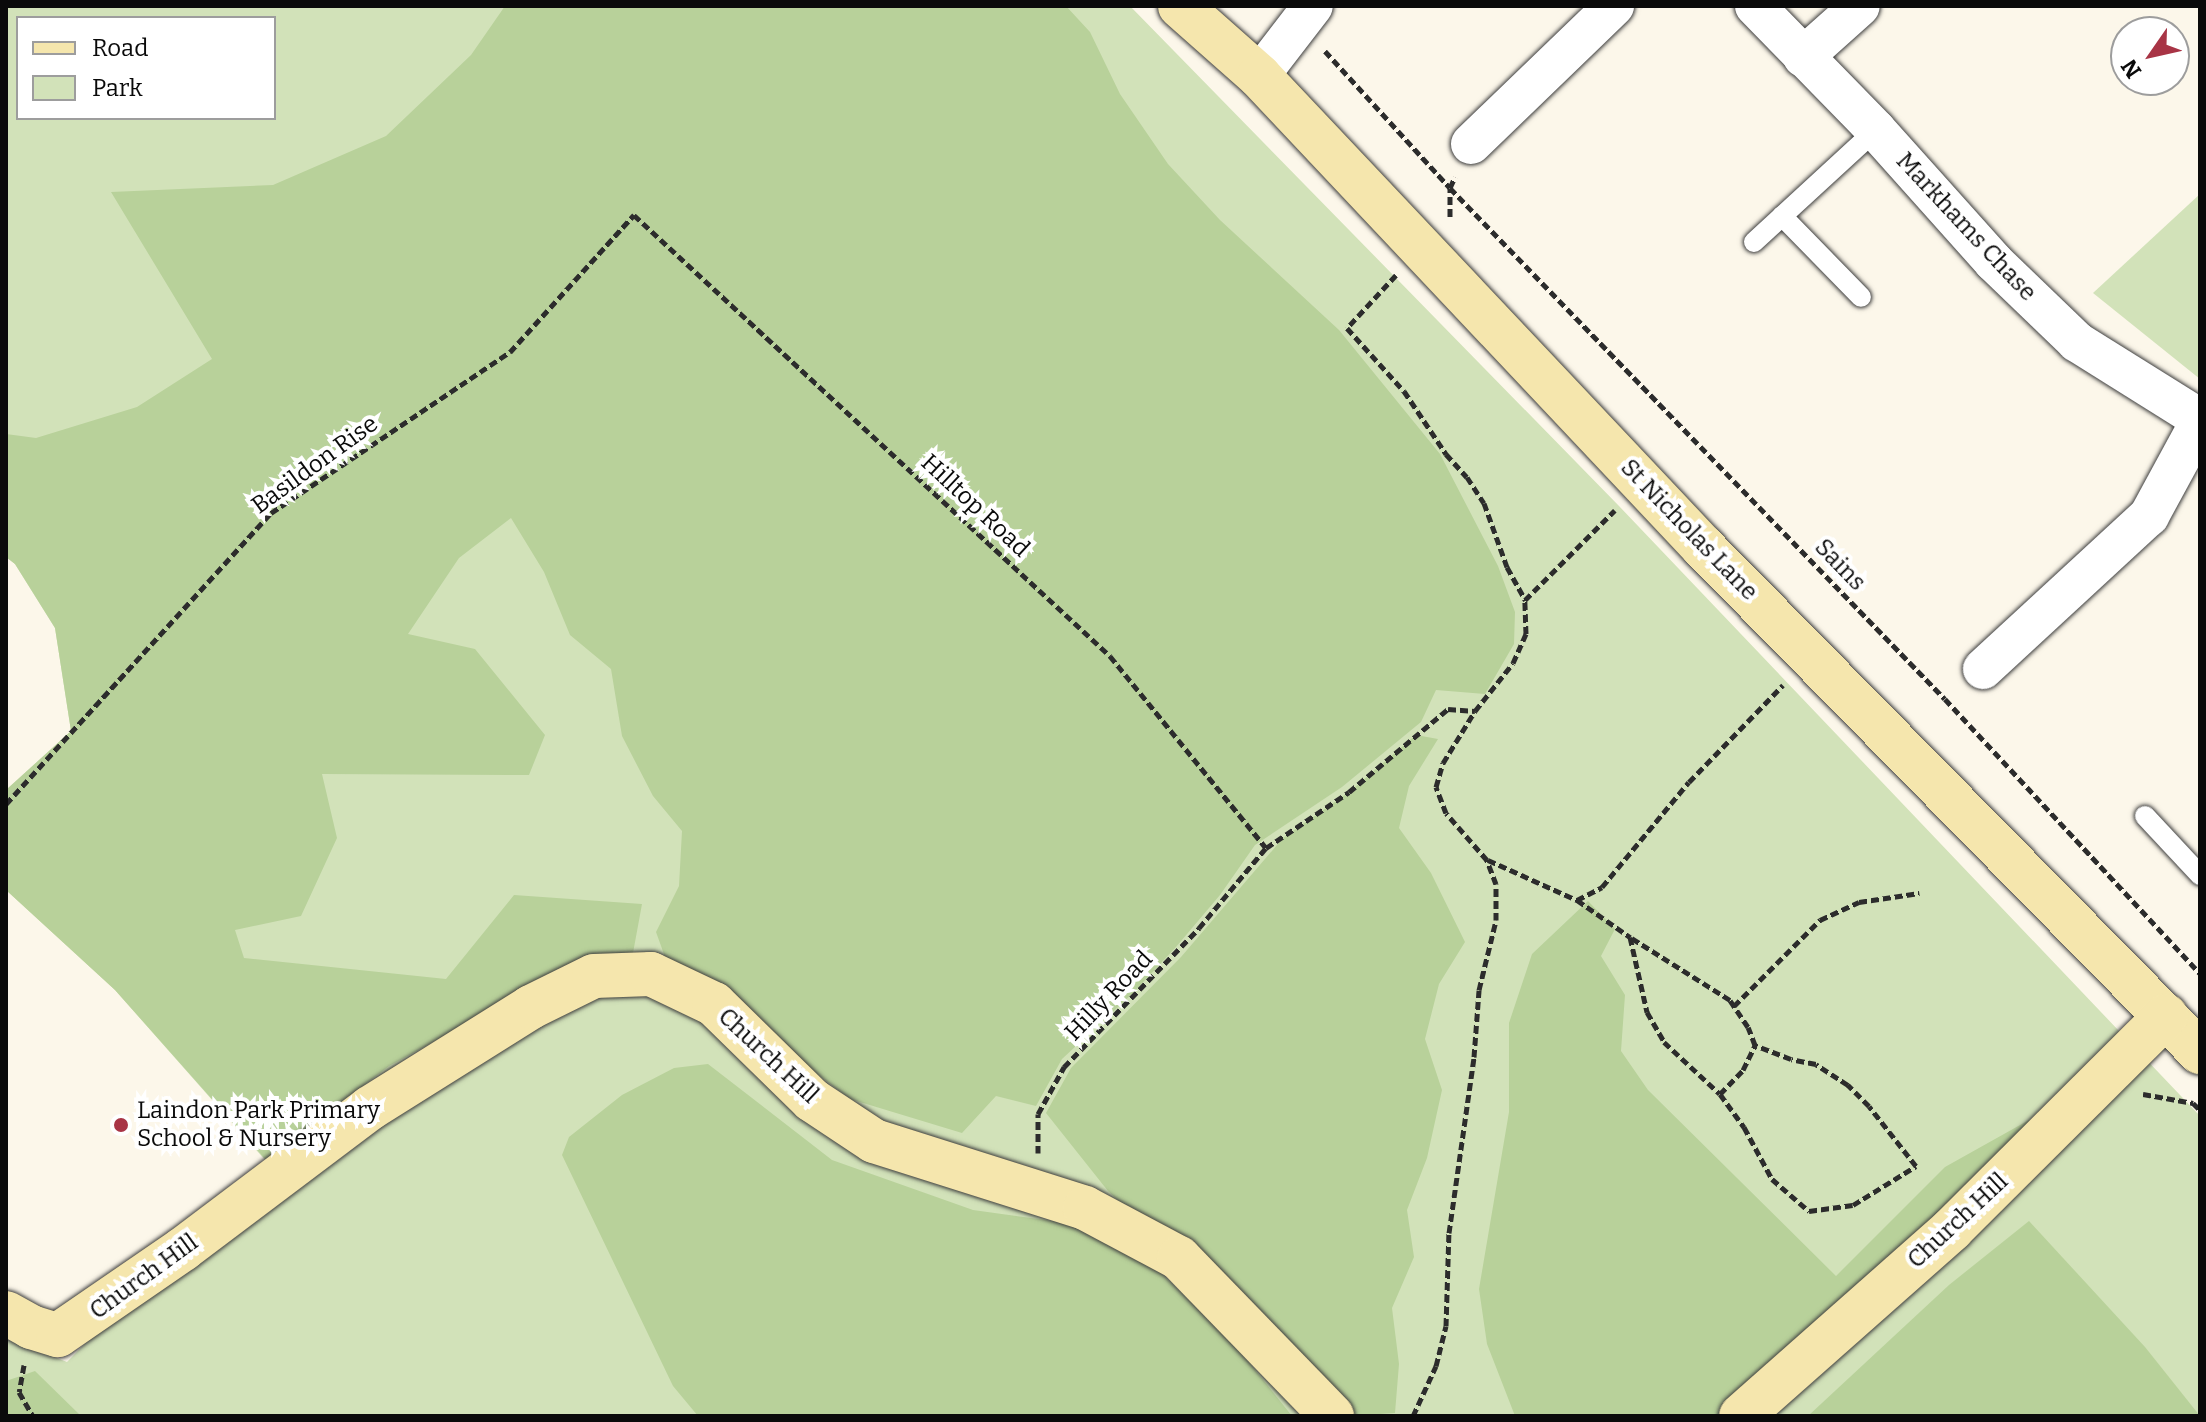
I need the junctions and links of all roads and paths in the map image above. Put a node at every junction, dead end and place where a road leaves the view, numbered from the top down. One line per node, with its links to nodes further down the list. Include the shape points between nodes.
1 (1180, 6): 8 (street, St Nicholas Lane)
2 (1313, 6): 8 (street)
3 (1614, 6): 10 (street)
4 (1755, 6): 6 (street, Markhams Chase)
5 (1860, 6): 6 (street)
6 (1803, 57): 9 (street, Markhams Chase)
7 (1340, 68): 30 (path, Sains)
8 (1259, 76): 14 (street, St Nicholas Lane)
9 (1876, 130): 12 (lane); 16 (street, Markhams Chase, via 1994,262 2077,342)
10 (1471, 144)
11 (634, 215): 22 (path, Basildon Rise, via 510,352 271,513); 24 (path, Hilltop Road, via 1110,656)
12 (1782, 216): 13 (lane); 15 (lane)
13 (1754, 242)
14 (1422, 248): 17 (street, St Nicholas Lane); 18 (path, via 1347,328 1404,391 1467,477 1484,503)
15 (1861, 297)
16 (2200, 421): 20 (street, via 2149,516)
17 (1644, 483): 18 (path); 19 (street, St Nicholas Lane)
18 (1525, 600): 21 (path, via 1526,634 1513,663)
19 (1812, 657): 28 (path, via 1689,782 1602,887); 32 (street, St Nicholas Lane)
20 (1983, 669)
21 (1475, 711): 24 (path, Hilly Road, via 1448,709 1349,792); 25 (path, via 1443,763 1436,787 1446,813)
22 (6, 804)
23 (2145, 816): 26 (lane)
24 (1266, 848): 38 (path, Hilly Road, via 1199,928 1064,1067 1038,1114)
25 (1487, 860): 28 (path); 42 (path, via 1496,884 1496,920 1479,990 1449,1233 1446,1326 1436,1366)
26 (2200, 875)
27 (1919, 893): 31 (path, via 1859,902 1820,920)
28 (1577, 900): 29 (path)
29 (1630, 937): 31 (path); 36 (path, via 1647,1012 1664,1042)
30 (2200, 973)
31 (1734, 1006): 33 (path)
32 (2166, 1016): 34 (street, St Nicholas Lane); 43 (street, Church Hill, via 1952,1229)
33 (1755, 1045): 36 (path, via 1743,1070); 36 (path, via 1816,1064 1848,1085 1916,1166 1853,1205 1809,1211 1772,1179)
34 (2200, 1052)
35 (2140, 1093): 37 (path, via 2193,1103)
36 (1720, 1094)
37 (2200, 1110)
38 (1038, 1194): 39 (street, Church Hill, via 874,1141 812,1100 714,1004 651,974 594,976 531,1007 370,1108 85,1320 58,1335); 41 (street, Church Hill, via 1085,1208 1179,1258)
39 (19, 1320): 40 (path, via 19,1392)
40 (33, 1416)
41 (1332, 1416)
42 (1413, 1416)
43 (1741, 1416)

